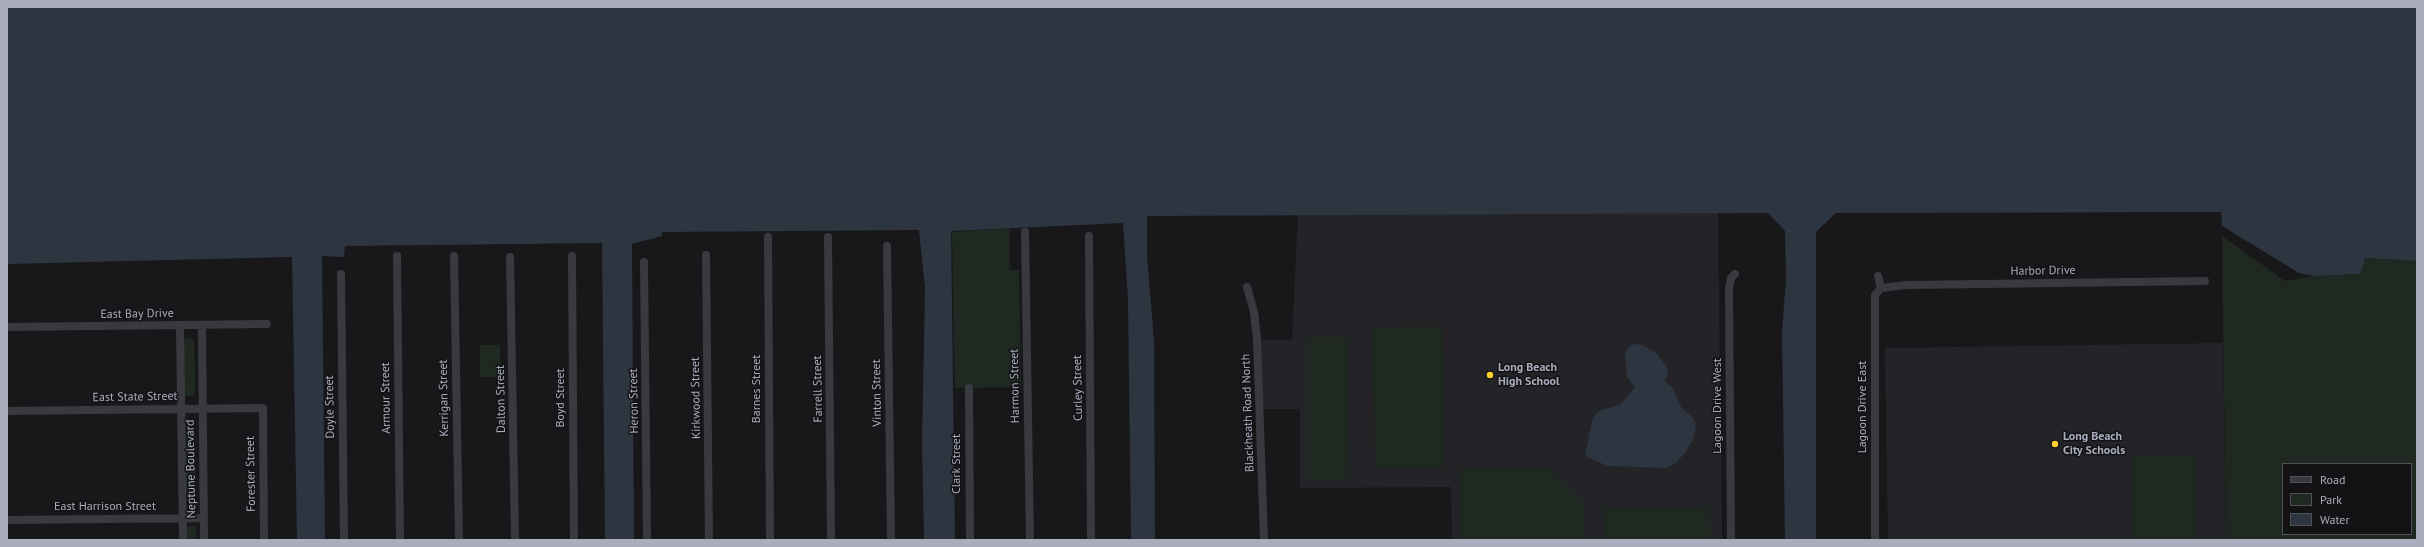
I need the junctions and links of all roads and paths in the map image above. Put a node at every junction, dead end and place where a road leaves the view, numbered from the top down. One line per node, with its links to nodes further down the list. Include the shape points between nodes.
1 (1025, 232): 44 (street, Harmon Street)
2 (1088, 236): 45 (street, Curley Street)
3 (768, 237): 40 (street, Barnes Street)
4 (828, 237): 41 (street, Farrell Street)
5 (888, 246): 42 (street, Vinton Street)
6 (706, 255): 39 (street, Kirkwood Street)
7 (397, 256): 34 (street, Armour Street)
8 (454, 256): 35 (street, Kerrigan Street)
9 (572, 256): 37 (street, Boyd Street)
10 (510, 257): 36 (street, Dalton Street)
11 (644, 262): 38 (street, Heron Street)
12 (341, 274): 33 (street, Doyle Street)
13 (1735, 274): 47 (street, Lagoon Drive West, via 1731,278 1729,288)
14 (1878, 276): 17 (street)
15 (2205, 281): 17 (street, Harbor Drive, via 1907,285)
16 (1247, 287): 46 (street, Blackheath Road North, via 1254,312 1257,339)
17 (1881, 288): 48 (street, Lagoon Drive East, via 1875,295)
18 (267, 324): 20 (street, East Bay Drive)
19 (180, 325): 20 (street, East Bay Drive); 21 (street, East Bay Drive); 24 (street, Neptune Boulevard)
20 (202, 325): 25 (street, Neptune Boulevard)
21 (7, 327)
22 (969, 388): 43 (street, Clark Street)
23 (263, 408): 25 (street, East State Street); 32 (street, Forester Street)
24 (181, 409): 25 (street, East State Street); 26 (street, East State Street); 28 (street, Neptune Boulevard)
25 (203, 409): 27 (street, Neptune Boulevard)
26 (7, 411)
27 (204, 518): 28 (street, East Harrison Street); 31 (street, Neptune Boulevard)
28 (183, 519): 29 (street, East Harrison Street); 30 (street, Neptune Boulevard)
29 (7, 520)
30 (183, 540)
31 (204, 540)
32 (264, 540)
33 (344, 540)
34 (400, 540)
35 (458, 540)
36 (515, 540)
37 (574, 540)
38 (647, 540)
39 (709, 540)
40 (770, 540)
41 (831, 540)
42 (891, 540)
43 (970, 540)
44 (1030, 540)
45 (1091, 540)
46 (1264, 540)
47 (1731, 540)
48 (1875, 540)

